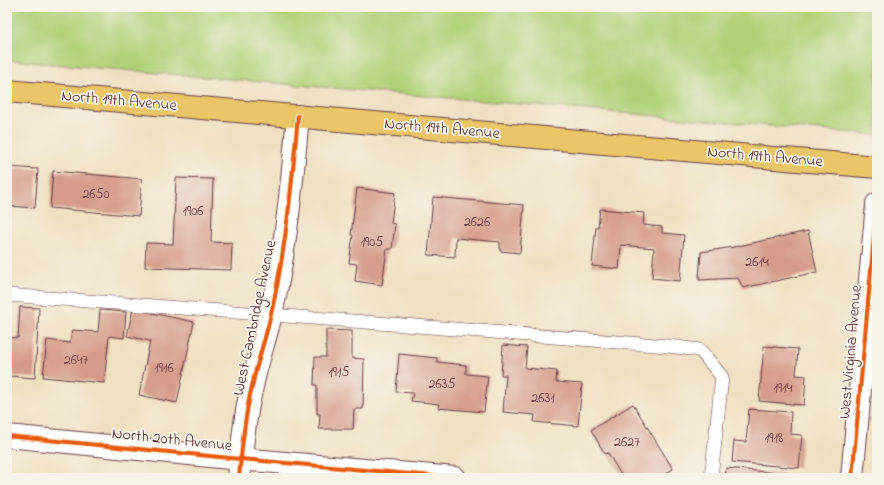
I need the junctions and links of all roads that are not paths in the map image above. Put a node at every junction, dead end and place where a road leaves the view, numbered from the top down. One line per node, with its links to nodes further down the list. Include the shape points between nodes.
1 (7, 91): 2 (main road, North 19th Avenue)
2 (298, 116): 3 (main road, North 19th Avenue); 6 (street, West Cambridge Avenue, via 283,255)
3 (877, 167)
4 (877, 204): 11 (street, West Virginia Avenue)
5 (7, 295): 6 (lane)
6 (271, 315): 8 (street, West Cambridge Avenue, via 252,383 243,432); 10 (lane, via 700,350 722,377)
7 (7, 436): 8 (street, North 20th Avenue)
8 (240, 469): 9 (street, North 20th Avenue)
9 (455, 478)
10 (711, 478)
11 (852, 478)

